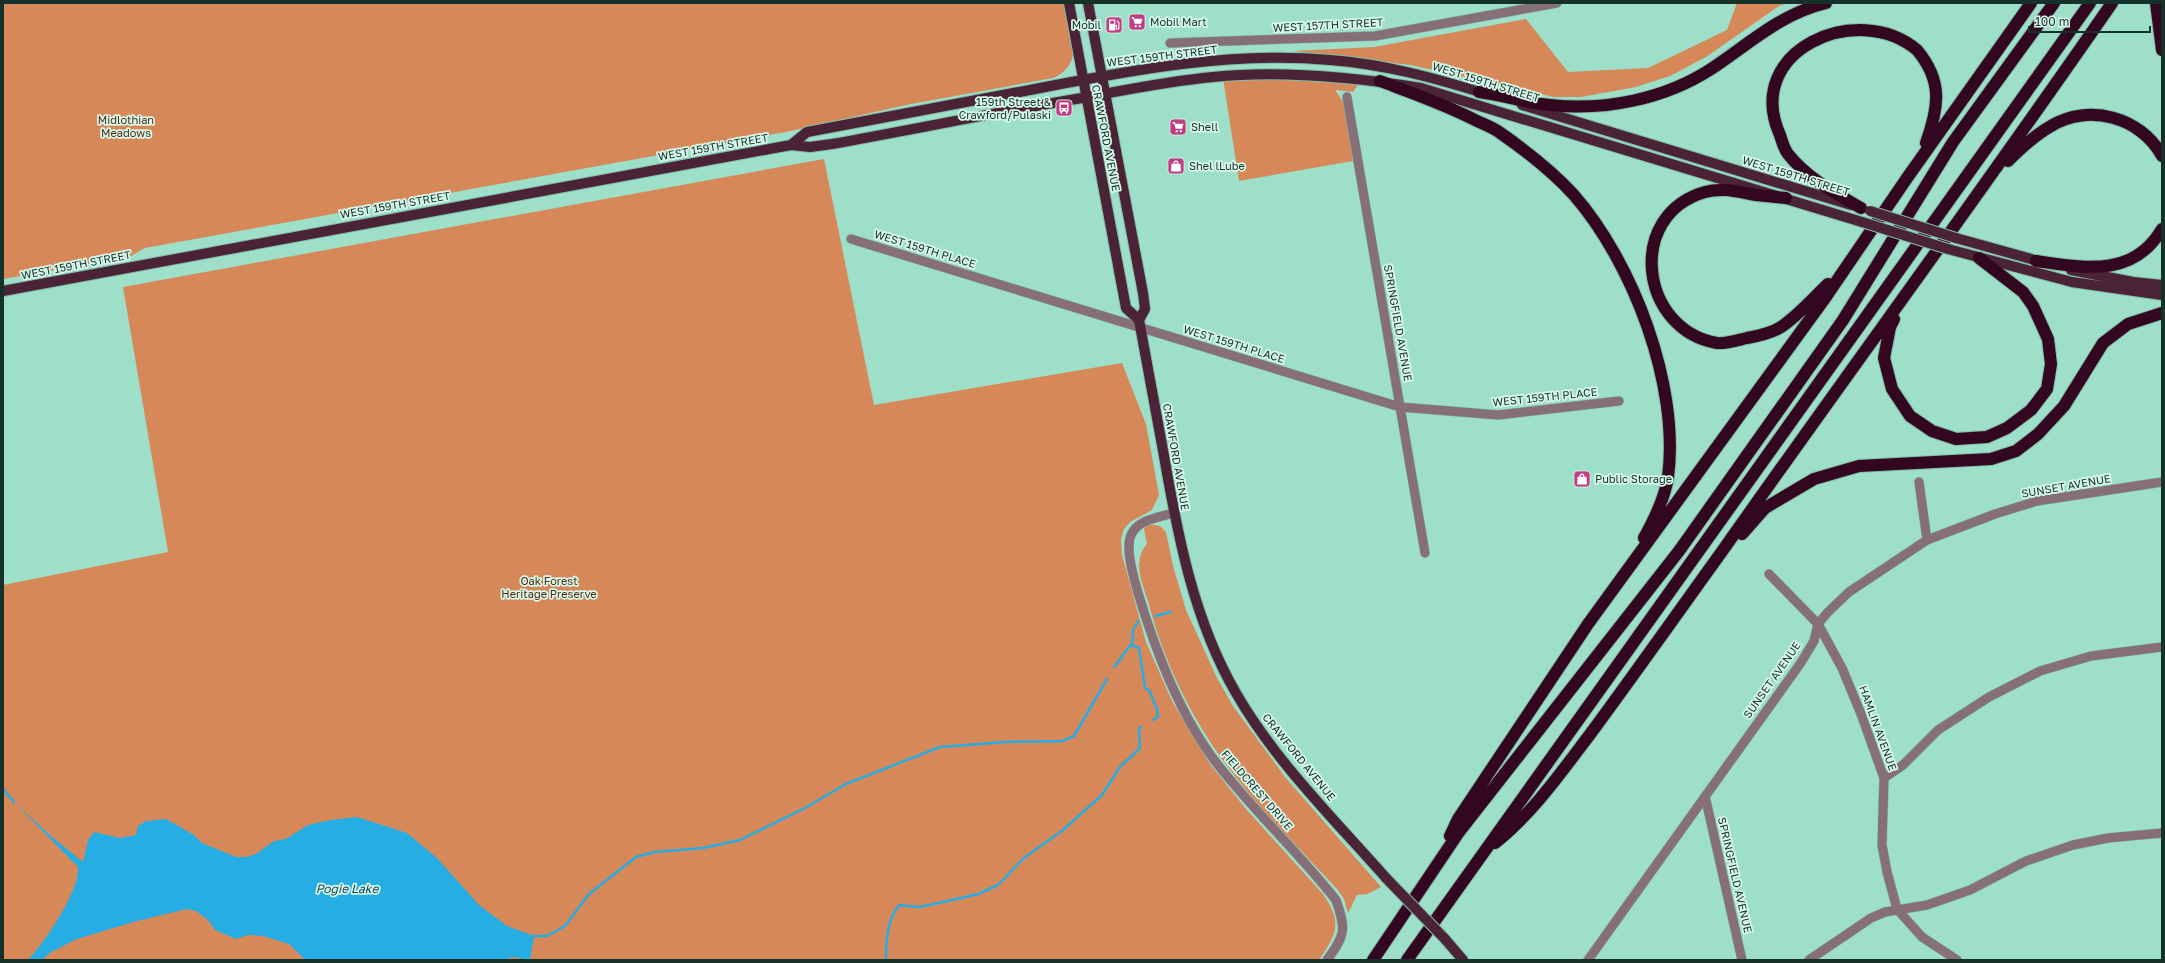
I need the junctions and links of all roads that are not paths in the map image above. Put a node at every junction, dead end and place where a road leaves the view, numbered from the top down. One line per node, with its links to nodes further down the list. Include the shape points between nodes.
1 (1069, 3): 13 (main road, CRAWFORD AVENUE)
2 (1088, 3): 12 (main road, CRAWFORD AVENUE)
3 (1557, 3): 10 (street, WEST 157TH STREET, via 1374,36)
4 (1826, 3): 15 (highway, via 1800,11 1778,22 1710,70 1685,83 1670,90 1620,104 1549,105)
5 (2031, 3): 21 (highway)
6 (2054, 3): 52 (highway, via 1953,142 1843,320 1684,544 1459,832)
7 (2090, 3): 51 (highway)
8 (2112, 3): 22 (highway)
9 (2156, 3): 11 (highway)
10 (1170, 43)
11 (2162, 50)
12 (1102, 75): 13 (main road, WEST 159TH STREET); 15 (main road, WEST 159TH STREET, via 1203,61 1291,58 1374,65 1421,75); 16 (main road, CRAWFORD AVENUE)
13 (1082, 79): 17 (main road, CRAWFORD AVENUE); 19 (main road, WEST 159TH STREET, via 807,132)
14 (1380, 81): 16 (main road, WEST 159TH STREET, via 1266,74 1221,76); 23 (main road, WEST 159TH STREET, via 1452,96); 45 (highway, via 1443,104 1498,131 1535,160 1573,194 1607,241 1631,287 1666,392 1671,435 1668,478 1656,518)
15 (1479, 92): 24 (main road, WEST 159TH STREET)
16 (1106, 93): 17 (main road, WEST 159TH STREET); 35 (main road, CRAWFORD AVENUE, via 1146,309)
17 (1086, 97): 19 (main road, WEST 159TH STREET, via 832,144 810,147); 35 (main road, CRAWFORD AVENUE, via 1126,308)
18 (1347, 97): 37 (street, SPRINGFIELD AVENUE)
19 (791, 145): 32 (main road, WEST 159TH STREET)
20 (2162, 156): 22 (highway, via 2147,136 2133,125 2106,116 2079,116 2050,126 2023,146)
21 (1921, 158): 24 (highway, via 1935,119 1938,92 1928,63 1910,41 1894,29 1866,20 1837,22 1808,35 1787,55 1774,83 1773,112 1776,126 1788,153 1818,183); 29 (highway)
22 (1985, 184): 30 (highway)
23 (1786, 198): 27 (main road, WEST 159TH STREET, bridge); 29 (highway, via 1754,195 1731,189 1718,190 1695,196 1669,214 1662,223 1652,247 1652,271 1658,296 1673,320 1692,336 1718,343 1758,336 1780,328)
24 (1865, 210): 28 (main road, WEST 159TH STREET, bridge)
25 (2162, 229): 28 (highway, via 2140,254 2116,265 2080,267)
26 (851, 239): 35 (street, WEST 159TH PLACE)
27 (1978, 258): 30 (highway, via 2023,292 2033,306 2048,339 2050,364 2047,389 2031,410 2007,428 1987,437 1956,439 1932,431 1910,416 1892,389 1884,358 1890,327); 33 (main road, WEST 159TH STREET, via 2072,282)
28 (2036, 261): 31 (main road, WEST 159TH STREET, via 2094,275)
29 (1847, 264): 45 (highway)
30 (1917, 280): 44 (highway)
31 (2162, 284)
32 (3, 291)
33 (2162, 295)
34 (2162, 313): 44 (highway, via 2128,324 2103,343 2064,406 2038,434 2016,451 1991,459 1859,466 1814,479 1765,508)
35 (1140, 324): 37 (street, WEST 159TH PLACE); 40 (main road, CRAWFORD AVENUE)
36 (1619, 401): 37 (street, WEST 159TH PLACE, via 1498,415)
37 (1400, 407): 42 (street, SPRINGFIELD AVENUE)
38 (1919, 482): 41 (street)
39 (2162, 482): 41 (street, SUNSET AVENUE, via 2037,501)
40 (1174, 513): 54 (street, FIELDCREST DRIVE, via 1143,522 1131,534 1129,550 1132,572 1152,639 1174,691 1218,764 1336,900 1344,927 1340,942); 57 (main road, CRAWFORD AVENUE, bridge, via 1190,579 1212,643 1236,692 1270,744 1386,878)
41 (1927, 540): 46 (street, SUNSET AVENUE, via 1849,592)
42 (1425, 553)
43 (1769, 574): 46 (street, HAMLIN AVENUE)
44 (1698, 585): 51 (highway, via 1571,760 1514,828)
45 (1611, 594): 52 (highway, via 1458,819)
46 (1818, 624): 48 (street, HAMLIN AVENUE, via 1842,668); 49 (street, SUNSET AVENUE, via 1814,641 1800,664)
47 (2162, 647): 48 (street, via 2091,656 2040,672 1989,697 1938,730 1904,764)
48 (1884, 778): 53 (street, HAMLIN AVENUE, via 1882,845 1886,872)
49 (1705, 796): 58 (street, SUNSET AVENUE); 59 (street, SPRINGFIELD AVENUE)
50 (2162, 833): 53 (street, via 2108,838 2073,845 2026,861 1970,890 1927,906)
51 (1483, 852): 56 (highway)
52 (1433, 872): 55 (highway)
53 (1897, 910): 60 (street, via 1871,918); 61 (street, HAMLIN AVENUE, via 1922,937)
54 (1328, 960)
55 (1373, 960)
56 (1407, 960)
57 (1463, 960)
58 (1588, 960)
59 (1742, 960)
60 (1809, 960)
61 (1957, 960)

